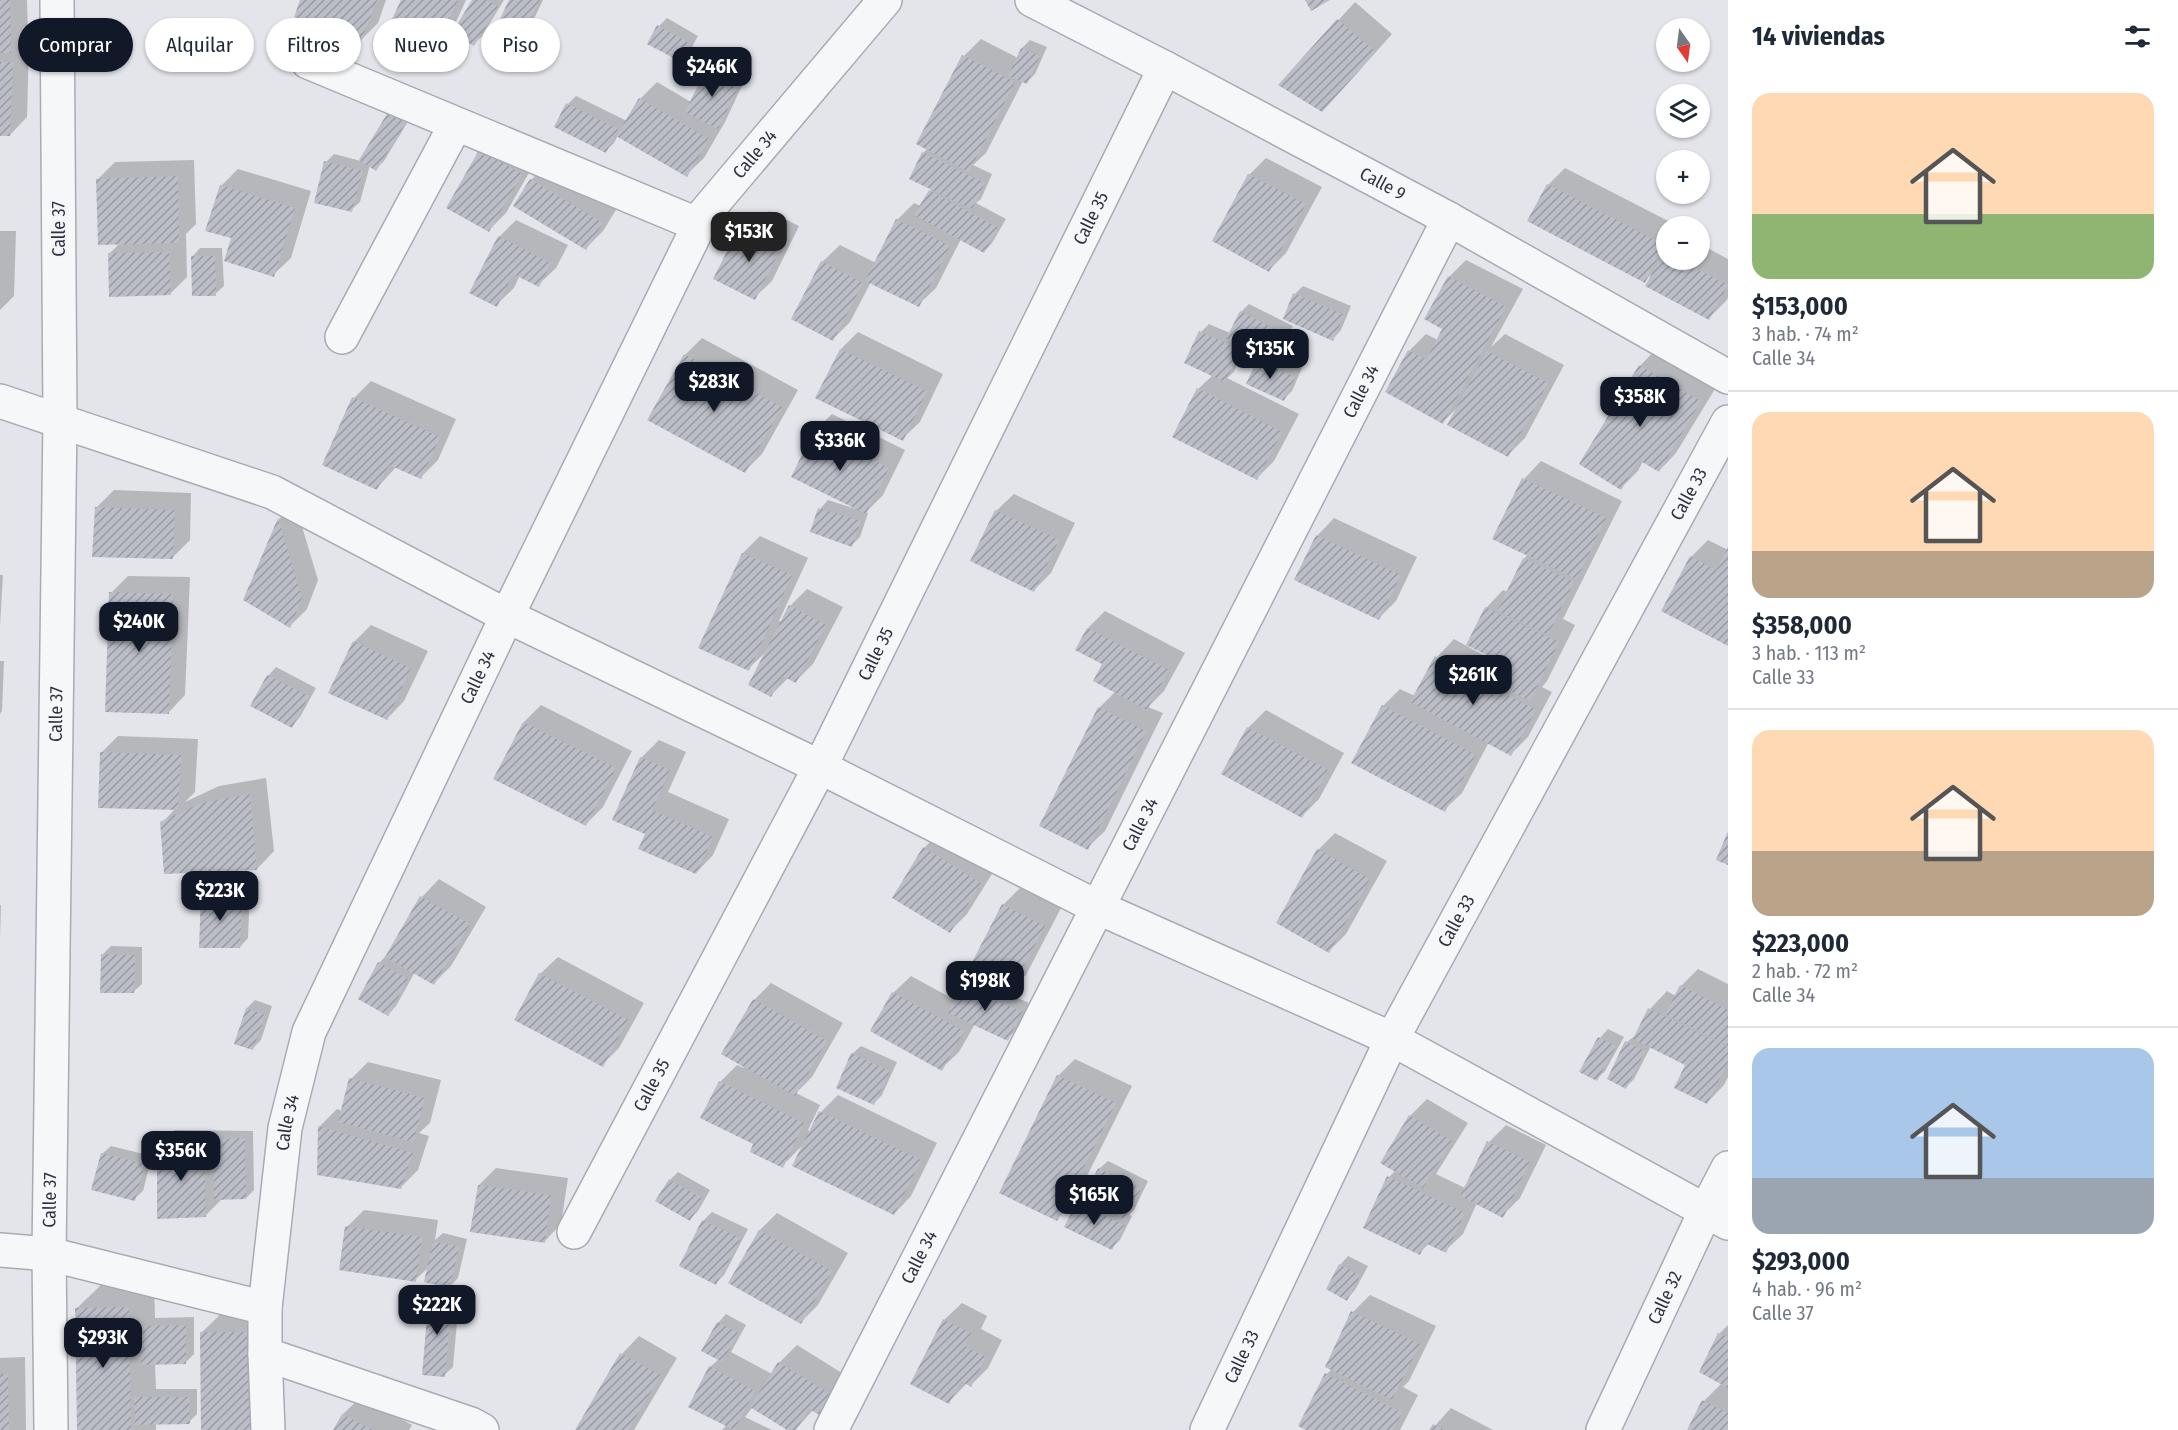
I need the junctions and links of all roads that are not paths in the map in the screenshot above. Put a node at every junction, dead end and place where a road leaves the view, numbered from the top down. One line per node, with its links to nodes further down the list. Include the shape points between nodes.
1 (57, 0): 12 (street, Calle 37)
2 (885, 0): 8 (street, Calle 34, via 705,213)
3 (1032, 0): 4 (street, Calle 9)
4 (1165, 68): 7 (street, Calle 9); 15 (street, Calle 35)
5 (332, 72): 6 (street)
6 (456, 124): 8 (street); 9 (street)
7 (1449, 219): 10 (street, Calle 9); 16 (street, Calle 34)
8 (699, 225): 14 (street, Calle 34)
9 (342, 337)
10 (1728, 377)
11 (0, 401): 12 (street)
12 (60, 419): 14 (street, via 272,492); 22 (street, Calle 37)
13 (1728, 422): 17 (street, Calle 33)
14 (507, 616): 15 (street); 23 (street, Calle 34, via 309,1032 285,1128)
15 (820, 767): 16 (street); 20 (street, Calle 35)
16 (1097, 906): 17 (street); 28 (street, Calle 34)
17 (1392, 1039): 19 (street); 29 (street, Calle 33)
18 (1728, 1168): 19 (street, Calle 32)
19 (1717, 1217): 30 (street, Calle 32)
20 (574, 1232)
21 (0, 1250): 22 (street)
22 (49, 1254): 23 (street); 25 (street, Calle 37)
23 (265, 1308): 24 (street, Calle 34)
24 (265, 1354): 26 (street, Calle 34); 27 (street)
25 (51, 1430)
26 (268, 1430)
27 (482, 1430)
28 (831, 1430)
29 (1207, 1430)
30 (1603, 1430)

